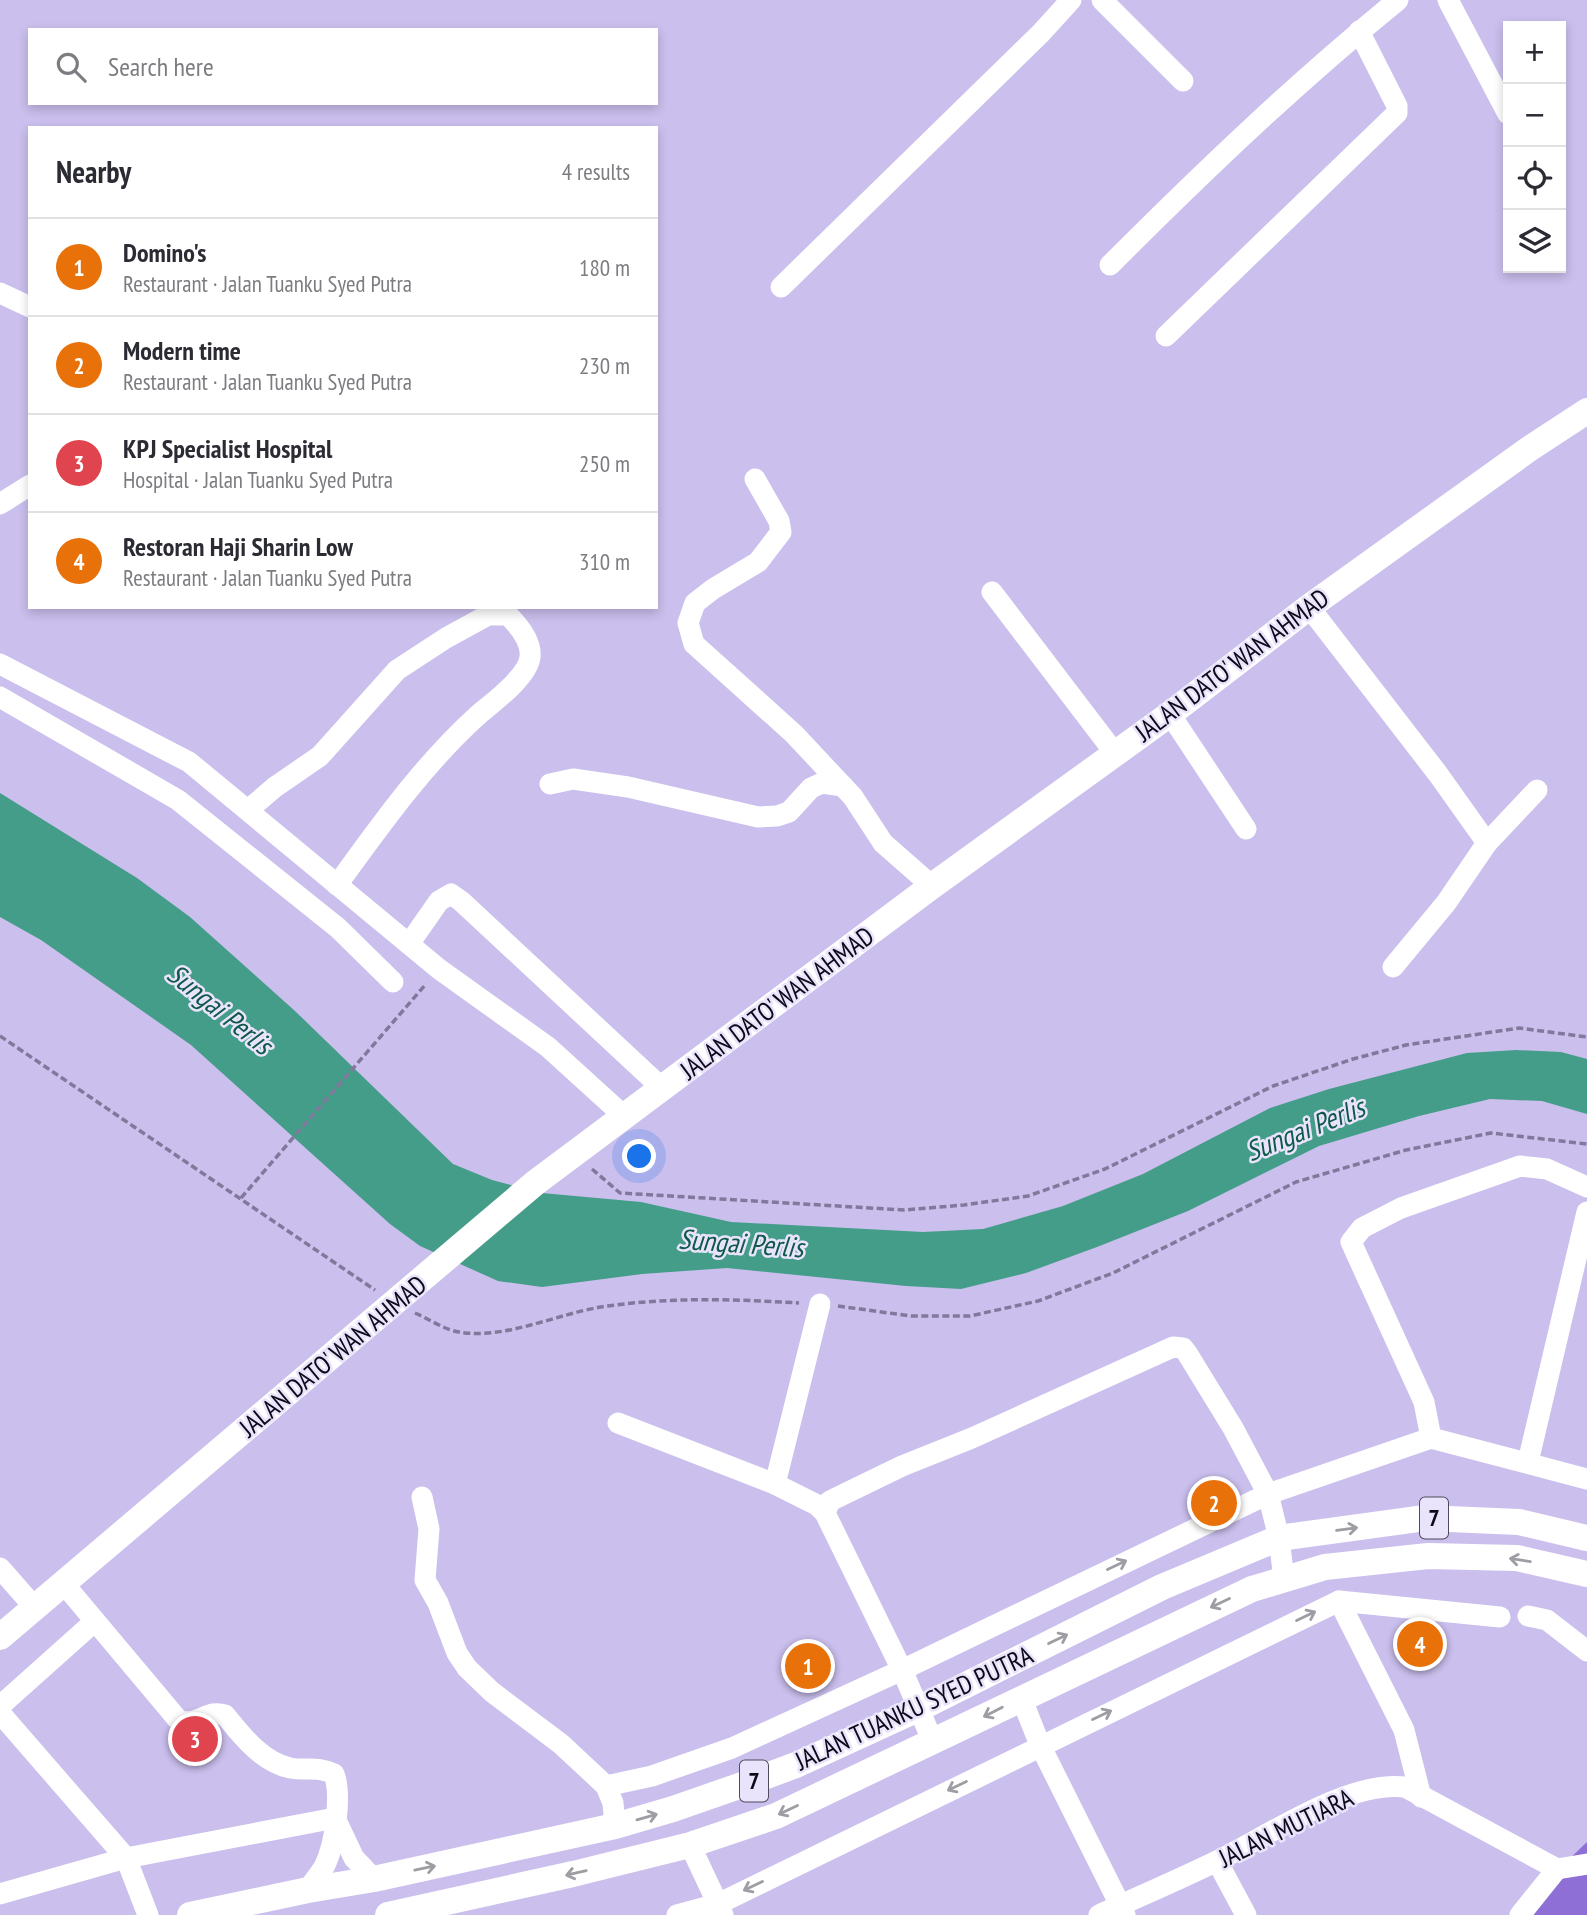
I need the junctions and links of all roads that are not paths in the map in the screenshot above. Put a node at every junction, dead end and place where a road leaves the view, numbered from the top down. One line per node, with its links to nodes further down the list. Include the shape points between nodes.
1 (1072, 0): 9 (street)
2 (1102, 0): 6 (street)
3 (1398, 0): 5 (street)
4 (1448, 0): 7 (street)
5 (1359, 31): 8 (street); 12 (street, via 1397,113)
6 (1183, 81)
7 (1503, 104)
8 (1110, 265)
9 (781, 287)
10 (0, 293): 11 (street)
11 (28, 306)
12 (1166, 336)
13 (1587, 411): 18 (main road, JALAN DATO' WAN AHMAD)
14 (755, 480): 24 (street, via 781,532 758,562 695,603 688,623 694,644)
15 (28, 486): 16 (street)
16 (0, 504)
17 (992, 592): 22 (street)
18 (1309, 607): 21 (main road, JALAN DATO' WAN AHMAD); 28 (street)
19 (0, 664): 26 (street, via 176,753)
20 (0, 697): 33 (street, via 177,800 338,928)
21 (1170, 713): 22 (main road, JALAN DATO' WAN AHMAD); 27 (street)
22 (1114, 752): 30 (main road, JALAN DATO' WAN AHMAD)
23 (550, 784): 24 (street, via 573,779 628,787 758,817 789,812 811,788 822,783)
24 (843, 786): 30 (street, via 883,843)
25 (1537, 790): 28 (street)
26 (248, 810): 29 (street); 29 (street, via 320,756 397,670 418,654 488,615 508,615 529,645 524,671 424,771)
27 (1246, 828)
28 (1487, 843): 32 (street, via 1446,903)
29 (337, 885): 31 (street)
30 (932, 886): 34 (main road, JALAN DATO' WAN AHMAD)
31 (409, 944): 34 (street, via 439,901 451,894); 35 (street, via 548,1047)
32 (1393, 967)
33 (393, 982)
34 (663, 1089): 35 (main road, JALAN DATO' WAN AHMAD)
35 (625, 1117): 52 (main road, JALAN DATO' WAN AHMAD, via 535,1184)
36 (1587, 1186): 40 (street, via 1547,1168 1520,1166 1401,1208 1362,1228 1351,1241 1424,1402)
37 (1587, 1212): 41 (street)
38 (820, 1304): 43 (street)
39 (618, 1423): 43 (street)
40 (1431, 1438): 41 (street); 44 (street)
41 (1528, 1462): 42 (street)
42 (1587, 1479)
43 (775, 1484): 46 (street)
44 (1268, 1493): 46 (street, via 1187,1353 1173,1347 902,1466 830,1501); 47 (street); 60 (street, one-way to 44)
45 (422, 1497): 67 (street, via 429,1529 425,1580 457,1653 492,1692)
46 (825, 1513): 60 (street)
47 (1279, 1538): 48 (main road, JALAN TUANKU SYED PUTRA / 7, one-way to 48, via 1425,1518 1519,1522); 51 (street); 63 (main road, JALAN TUANKU SYED PUTRA / 7, one-way to 47, via 1162,1587)
48 (1587, 1538)
49 (0, 1568): 54 (street)
50 (1587, 1574): 51 (main road, JALAN TUANKU SYED PUTRA / 7, one-way to 51, via 1517,1558 1428,1556 1325,1567)
51 (1284, 1580): 61 (main road, JALAN TUANKU SYED PUTRA / 7, one-way to 61, via 1252,1589)
52 (64, 1584): 54 (main road, JALAN DATO' WAN AHMAD); 57 (street)
53 (1339, 1601): 56 (street); 66 (street, one-way to 53); 68 (street, via 1404,1730)
54 (36, 1609): 58 (main road, JALAN DATO' WAN AHMAD)
55 (1528, 1616): 59 (street, via 1546,1620)
56 (1500, 1617)
57 (94, 1622): 62 (street); 69 (street, via 179,1721 225,1715 259,1753 275,1763 321,1768 334,1774 338,1786)
58 (0, 1637)
59 (1587, 1651)
60 (902, 1670): 63 (street); 67 (street, via 732,1748 652,1776)
61 (1021, 1697): 65 (main road, JALAN TUANKU SYED PUTRA / 7, one-way to 65); 66 (street)
62 (0, 1706)
63 (918, 1709): 65 (street); 70 (main road, JALAN TUANKU SYED PUTRA / 7, one-way to 63, via 786,1769)
64 (0, 1713): 72 (street)
65 (933, 1742): 71 (main road, JALAN TUANKU SYED PUTRA / 7, one-way to 71, via 776,1816)
66 (1040, 1745): 79 (street, one-way to 79); 80 (street)
67 (607, 1786): 70 (street)
68 (1421, 1797): 73 (street, JALAN MUTIARA, via 1405,1787 1373,1787 1311,1811); 75 (street, JALAN MUTIARA)
69 (335, 1818): 72 (street); 76 (street, via 354,1858); 77 (street, via 324,1865)
70 (615, 1826): 76 (main road, JALAN TUANKU SYED PUTRA / 7, one-way to 70)
71 (690, 1845): 79 (street); 83 (main road, JALAN TUANKU SYED PUTRA / 7, one-way to 83)
72 (126, 1858): 78 (street); 81 (street)
73 (1217, 1861): 80 (street, JALAN MUTIARA); 86 (street)
74 (1587, 1864): 75 (street)
75 (1557, 1869): 87 (street)
76 (374, 1879): 77 (main road, JALAN TUANKU SYED PUTRA / 7)
77 (308, 1890): 82 (main road, JALAN TUANKU SYED PUTRA / 7)
78 (0, 1894)
79 (720, 1909): 84 (street)
80 (1123, 1910): 85 (street, JALAN MUTIARA)
81 (148, 1915)
82 (190, 1915)
83 (388, 1915)
84 (677, 1915)
85 (1099, 1915)
86 (1246, 1915)
87 (1520, 1915)

